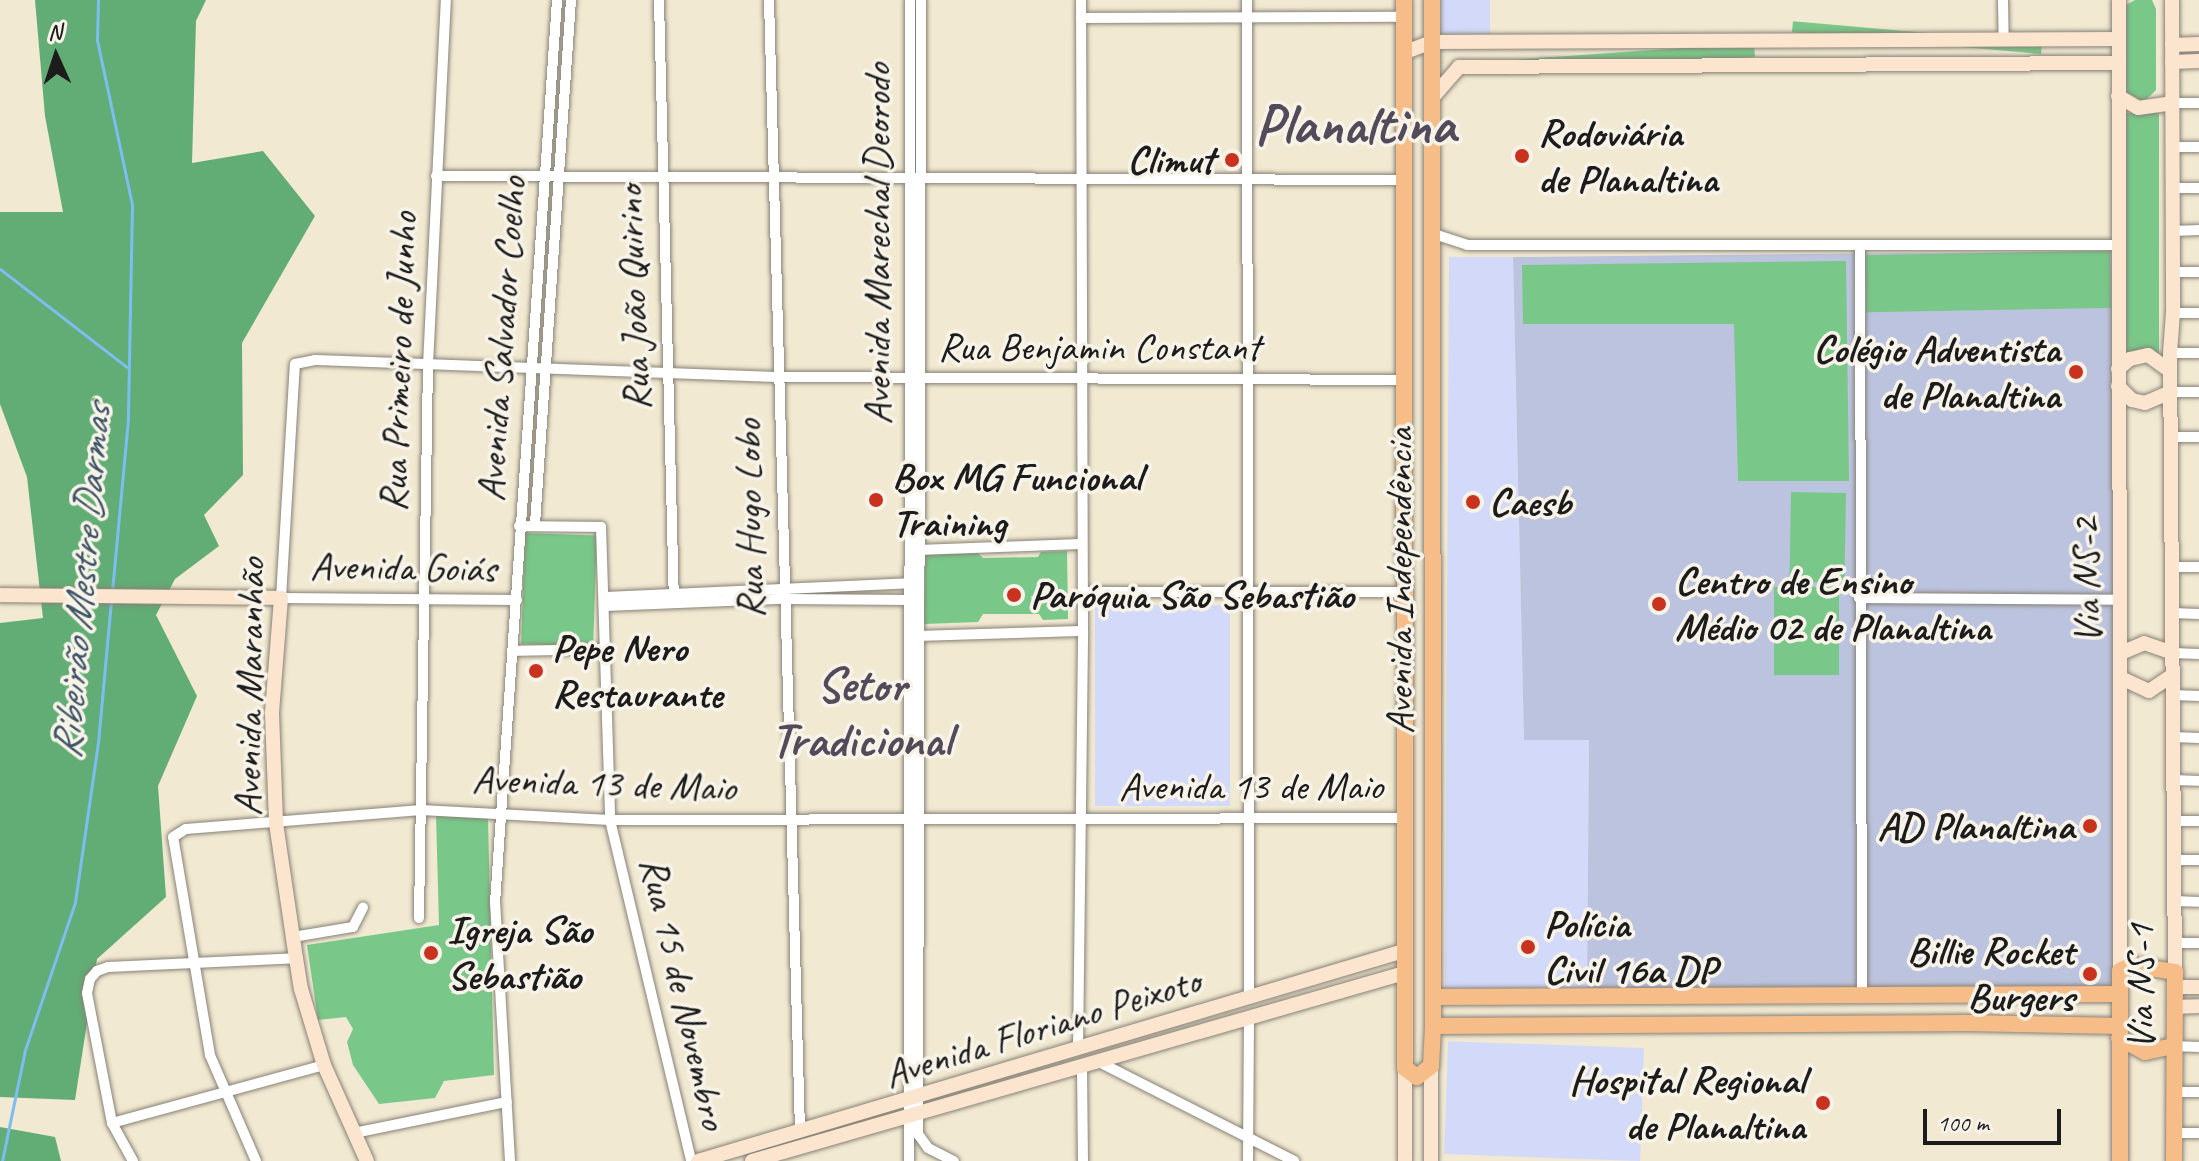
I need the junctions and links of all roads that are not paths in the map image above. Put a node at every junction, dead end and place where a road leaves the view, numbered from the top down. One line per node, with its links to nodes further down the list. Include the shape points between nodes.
1 (446, 0): 40 (street, Rua Primeiro de Junho)
2 (557, 0): 41 (street, Avenida Salvador Coelho)
3 (571, 0): 42 (street, Avenida Salvador Coelho)
4 (659, 0): 47 (street, Rua João Quirino)
5 (769, 0): 43 (street, Rua Hugo Lobo)
6 (910, 0): 44 (street, Avenida Marechal Deorodo)
7 (921, 0): 44 (street, Avenida Marechal Deorodo)
8 (1081, 0): 16 (street)
9 (1247, 0): 15 (street)
10 (1432, 0): 22 (main road, Avenida Independência)
11 (2003, 0): 17 (street)
12 (2119, 0): 19 (street, Via NS-2)
13 (2172, 0): 25 (street)
14 (1404, 8): 15 (street); 26 (main road, Avenida Independência)
15 (1247, 17): 16 (street); 46 (street)
16 (1081, 18): 45 (street)
17 (2004, 39): 18 (street); 21 (street)
18 (2046, 39): 19 (street); 30 (street, via 2051,52)
19 (2119, 39): 32 (street, Via NS-2)
20 (1761, 40): 21 (street); 23 (street); 28 (street, via 1765,51)
21 (1789, 40): 29 (street, via 1782,52)
22 (1432, 42): 23 (street); 26 (street); 35 (main road, Avenida Independência)
23 (1498, 42): 33 (street)
24 (2199, 44): 25 (street)
25 (2172, 45): 31 (street)
26 (1403, 53): 48 (main road, Avenida Independência)
27 (2199, 61): 31 (street)
28 (1760, 62): 29 (street); 33 (street)
29 (1789, 62): 30 (street)
30 (2043, 62): 32 (street)
31 (2172, 62): 36 (street)
32 (2119, 63): 34 (street, Via NS-2)
33 (1498, 66): 35 (street, via 1459,67)
34 (2118, 96): 36 (street, via 2138,108); 54 (street, Via NS-2)
35 (1432, 98): 53 (main road, Avenida Independência)
36 (2172, 103): 37 (street); 38 (street)
37 (2199, 103)
38 (2172, 147): 39 (street); 49 (street)
39 (2199, 147)
40 (436, 176): 41 (street); 67 (street, Rua Primeiro de Junho)
41 (546, 178): 42 (street); 68 (street, Avenida Salvador Coelho)
42 (558, 178): 47 (street); 70 (street, Avenida Salvador Coelho)
43 (773, 178): 44 (street); 47 (street); 73 (street, Rua Hugo Lobo)
44 (916, 178): 45 (street); 74 (street, Avenida Marechal Deorodo); 75 (street, Avenida Marechal Deorodo)
45 (1082, 178): 46 (street); 76 (street)
46 (1247, 178): 48 (street); 77 (street)
47 (661, 179): 72 (street, Rua João Quirino)
48 (1404, 180): 56 (main road, Avenida Independência)
49 (2172, 188): 50 (street); 52 (street)
50 (2199, 188)
51 (2199, 230): 52 (street)
52 (2173, 231): 57 (street)
53 (1431, 233): 55 (street, via 1467,245); 59 (main road, Avenida Independência)
54 (2119, 245): 55 (street); 69 (street, Via NS-2)
55 (1860, 246): 100 (street)
56 (1404, 271): 59 (main road); 60 (main road, Avenida Independência)
57 (2173, 272): 58 (street); 62 (street)
58 (2199, 272)
59 (1433, 276): 61 (main road, Avenida Independência)
60 (1404, 292): 61 (main road, via 1422,287); 78 (main road, Avenida Independência)
61 (1433, 297): 117 (main road, Avenida Independência)
62 (2173, 313): 63 (street); 64 (street)
63 (2199, 313)
64 (2170, 353): 65 (street); 71 (street)
65 (2199, 353)
66 (315, 360): 67 (street, Rua Benjamin Constant); 98 (street, Avenida Maranhão, via 295,364)
67 (428, 365): 68 (street, Rua Benjamin Constant); 101 (street, Rua Primeiro de Junho)
68 (533, 369): 70 (street, Rua Benjamin Constant); 85 (street, Avenida Salvador Coelho)
69 (2118, 369): 71 (street, via 2148,355); 79 (street, Via NS-2)
70 (546, 370): 72 (street, Rua Benjamin Constant); 84 (street, Avenida Salvador Coelho)
71 (2170, 371): 80 (street)
72 (666, 374): 73 (street, Rua Benjamin Constant); 99 (street, Rua João Quirino)
73 (778, 377): 74 (street, Rua Benjamin Constant); 96 (street, Rua Hugo Lobo)
74 (909, 378): 75 (street, Rua Benjamin Constant); 88 (street, Avenida Marechal Deorodo)
75 (922, 379): 76 (street, Rua Benjamin Constant); 87 (street, Avenida Marechal Deorodo)
76 (1082, 380): 77 (street, Rua Benjamin Constant); 86 (street)
77 (1248, 380): 78 (street, Rua Benjamin Constant); 93 (street)
78 (1404, 380): 95 (main road, Avenida Independência)
79 (2118, 386): 80 (street, via 2132,400 2145,403); 104 (street, Via NS-2)
80 (2171, 392): 81 (street); 82 (street)
81 (2199, 392)
82 (2170, 437): 83 (street); 89 (street)
83 (2199, 437)
84 (535, 524): 85 (street); 105 (street, Rua 15 de Novembro, via 601,527)
85 (519, 526): 102 (street, Avenida Salvador Coelho)
86 (1082, 544): 87 (street); 94 (street)
87 (921, 550): 88 (street); 91 (street, Avenida Marechal Deorodo)
88 (908, 551): 92 (street, Avenida Marechal Deorodo)
89 (2173, 567): 90 (street); 106 (street)
90 (2199, 567)
91 (921, 582): 92 (street); 110 (street, Avenida Marechal Deorodo)
92 (908, 583): 96 (street); 103 (street, Avenida Marechal Deorodo)
93 (1248, 591): 94 (street); 95 (street); 133 (street)
94 (1082, 592): 108 (street)
95 (1404, 592): 116 (main road, Avenida Independência)
96 (783, 594): 99 (street); 103 (street); 136 (street, Rua Hugo Lobo)
97 (0, 595): 98 (street, Avenida Goiás)
98 (281, 598): 101 (street, Avenida Goiás); 139 (street, Avenida Maranhão, via 272,713)
99 (674, 598): 105 (street)
100 (1859, 598): 104 (street); 169 (street)
101 (422, 599): 102 (street, Avenida Goiás); 128 (street, Rua Primeiro de Junho)
102 (517, 600): 112 (street, Avenida Salvador Coelho)
103 (909, 600): 109 (street, Avenida Marechal Deorodo)
104 (2120, 600): 113 (street, Via NS-2)
105 (605, 601): 111 (street, Rua 15 de Novembro)
106 (2173, 613): 107 (street); 114 (street)
107 (2199, 614)
108 (1083, 631): 110 (street); 132 (street)
109 (908, 636): 110 (street); 130 (street, Avenida Marechal Deorodo)
110 (921, 636): 131 (street, Avenida Marechal Deorodo)
111 (606, 649): 112 (street); 135 (street, Rua 15 de Novembro)
112 (512, 651): 129 (street, Avenida Salvador Coelho)
113 (2121, 653): 114 (street, via 2144,643); 119 (street, Via NS-2)
114 (2173, 653): 115 (street); 118 (street)
115 (2199, 654)
116 (1405, 658): 117 (main road); 121 (main road, Avenida Independência)
117 (1430, 665): 120 (main road, Avenida Independência)
118 (2173, 675): 119 (street, via 2149,691); 122 (street)
119 (2121, 678): 156 (street, Via NS-2)
120 (1430, 692): 121 (main road, via 1417,686); 142 (main road, Avenida Independência)
121 (1404, 695): 134 (main road, Avenida Independência)
122 (2173, 695): 123 (street); 124 (street)
123 (2199, 696)
124 (2173, 737): 125 (street); 126 (street)
125 (2199, 738)
126 (2174, 780): 127 (street); 137 (street)
127 (2199, 781)
128 (421, 810): 129 (street, Avenida 13 de Maio); 139 (street, Avenida 13 de Maio); 147 (street, Rua Primeiro de Junho)
129 (502, 813): 135 (street, Avenida 13 de Maio); 203 (street, Avenida Salvador Coelho, via 495,903)
130 (908, 818): 131 (street, Avenida 13 de Maio); 136 (street, Avenida 13 de Maio); 200 (street, Avenida Marechal Deorodo)
131 (920, 818): 132 (street, Avenida 13 de Maio); 200 (street, Avenida Marechal Deorodo)
132 (1082, 818): 133 (street, Avenida 13 de Maio); 187 (street)
133 (1247, 818): 134 (street, Avenida 13 de Maio); 170 (street)
134 (1404, 818): 143 (main road, Avenida Independência)
135 (610, 820): 136 (street, Avenida 13 de Maio); 218 (street, Rua 15 de Novembro)
136 (791, 820): 206 (street, Rua Hugo Lobo)
137 (2174, 821): 138 (street); 140 (street)
138 (2199, 821)
139 (276, 823): 150 (street, Avenida Maranhão); 155 (street, Avenida 13 de Maio, via 186,829 173,837)
140 (2174, 860): 141 (street); 144 (street, Via NS-1)
141 (2199, 860)
142 (1431, 882): 143 (main road, via 1417,890); 149 (main road, Avenida Independência)
143 (1404, 883): 148 (main road, Avenida Independência)
144 (2174, 901): 145 (street); 151 (street, Via NS-1)
145 (2199, 902)
146 (363, 907): 150 (street, via 353,927)
147 (419, 918)
148 (1405, 919): 149 (main road, via 1418,909); 153 (main road, Avenida Independência)
149 (1432, 919): 164 (main road, Avenida Independência)
150 (293, 937): 154 (street, Avenida Maranhão)
151 (2174, 943): 152 (street); 159 (street, Via NS-1)
152 (2199, 943)
153 (1404, 951): 157 (main road, Avenida Independência); 158 (street, Avenida Floriano Peixoto)
154 (296, 958): 155 (street); 190 (street, Avenida Maranhão)
155 (192, 964): 197 (street, via 210,1055); 205 (street, via 108,967 90,979 87,993)
156 (2120, 971): 159 (main road, via 2132,965); 161 (main road, Via NS-2)
157 (1404, 973): 162 (street, Avenida Floriano Peixoto); 193 (main road, Avenida Independência)
158 (1323, 977): 162 (street); 170 (street, Avenida Floriano Peixoto)
159 (2174, 980): 160 (street); 172 (main road, Via NS-1)
160 (2199, 987)
161 (2120, 994): 163 (main road); 182 (main road, Via NS-2)
162 (1327, 996): 174 (street, Avenida Floriano Peixoto)
163 (1986, 996): 169 (main road); 176 (main road, via 1983,1011)
164 (1433, 997): 165 (main road); 180 (main road, Avenida Independência)
165 (1474, 997): 166 (main road); 181 (main road)
166 (1566, 997): 167 (main road); 179 (main road)
167 (1628, 997): 168 (main road); 177 (main road)
168 (1748, 997): 169 (main road); 175 (main road)
169 (1862, 997)
170 (1249, 999): 173 (street, Avenida Floriano Peixoto)
171 (2199, 1006): 172 (street)
172 (2174, 1007): 185 (main road, Via NS-1)
173 (1186, 1018): 178 (street, Avenida Floriano Peixoto); 183 (street, via 1180,1029)
174 (1249, 1019): 183 (street, Avenida Floriano Peixoto); 210 (street)
175 (1755, 1023): 176 (main road); 177 (main road)
176 (1966, 1023): 182 (main road)
177 (1629, 1024): 179 (main road)
178 (1158, 1025): 184 (street, via 1170,1031); 187 (street, Avenida Floriano Peixoto)
179 (1564, 1025): 181 (main road)
180 (1433, 1026): 181 (main road); 191 (main road, Avenida Independência)
181 (1473, 1026)
182 (2120, 1032): 185 (main road, via 2145,1052); 227 (main road, Via NS-2)
183 (1192, 1034): 184 (street, Avenida Floriano Peixoto)
184 (1163, 1043): 189 (street, Avenida Floriano Peixoto)
185 (2173, 1046): 186 (street); 198 (main road, Via NS-1)
186 (2199, 1047)
187 (1078, 1049): 188 (street, Avenida Floriano Peixoto)
188 (1037, 1059): 194 (street, Avenida Floriano Peixoto); 195 (street, via 1031,1071)
189 (1099, 1062): 192 (street, Avenida Floriano Peixoto); 210 (street)
190 (324, 1065): 197 (street); 207 (street, Avenida Maranhão)
191 (1431, 1066): 193 (main road, via 1417,1077); 202 (street, Avenida Independência)
192 (1082, 1067): 195 (street, Avenida Floriano Peixoto); 222 (street)
193 (1405, 1068): 201 (street, Avenida Independência)
194 (1000, 1069): 196 (street, via 1009,1075); 200 (street, Avenida Floriano Peixoto)
195 (1038, 1076): 196 (street, Avenida Floriano Peixoto)
196 (1005, 1086): 204 (street, Avenida Floriano Peixoto)
197 (226, 1092): 205 (street); 215 (street)
198 (2174, 1092): 199 (street); 208 (main road, Via NS-1)
199 (2199, 1092)
200 (915, 1098): 204 (street, Avenida Marechal Deorodo); 206 (street, Avenida Floriano Peixoto)
201 (1405, 1101): 202 (street, via 1419,1095); 225 (street, Avenida Independência)
202 (1432, 1101): 226 (street, Avenida Independência)
203 (507, 1102): 207 (street); 217 (street, Avenida Salvador Coelho)
204 (914, 1115): 213 (street, Avenida Floriano Peixoto); 220 (street, Avenida Marechal Deorodo); 221 (street, Avenida Marechal Deorodo, via 928,1148)
205 (112, 1123): 214 (street)
206 (800, 1132): 211 (street, Avenida Floriano Peixoto)
207 (354, 1133): 216 (street, Avenida Maranhão)
208 (2174, 1133): 209 (street); 228 (main road, Via NS-1)
209 (2199, 1133)
210 (1248, 1137): 223 (street); 224 (street)
211 (756, 1155): 212 (street, Avenida Floriano Peixoto); 213 (street, Avenida Floriano Peixoto)
212 (732, 1156): 219 (street, Avenida Floriano Peixoto)
213 (794, 1156)
214 (133, 1161)
215 (256, 1161)
216 (367, 1161)
217 (510, 1161)
218 (691, 1161)
219 (698, 1161)
220 (909, 1161)
221 (954, 1161)
222 (1083, 1161)
223 (1248, 1161)
224 (1294, 1161)
225 (1405, 1161)
226 (1431, 1161)
227 (2120, 1161)
228 (2174, 1161)

